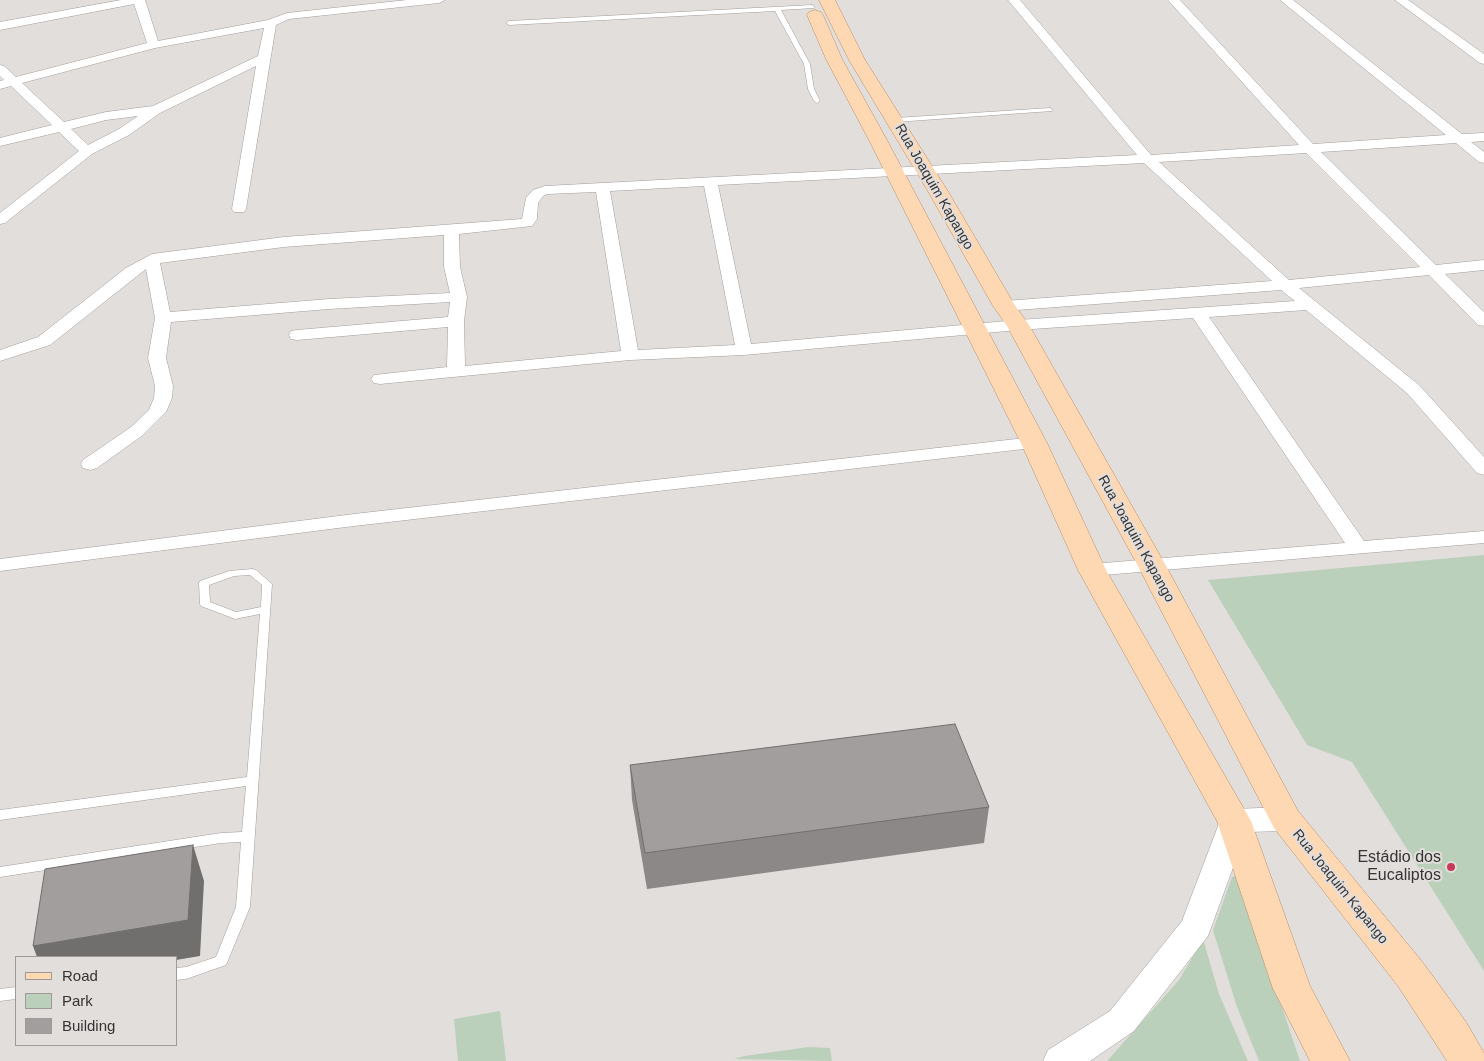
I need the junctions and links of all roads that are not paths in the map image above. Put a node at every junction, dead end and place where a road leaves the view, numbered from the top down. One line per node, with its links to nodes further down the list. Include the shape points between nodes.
1 (68, 0): 11 (street)
2 (138, 0): 11 (street); 15 (street)
3 (439, 0): 8 (street)
4 (1014, 0): 30 (street)
5 (1174, 0): 28 (street)
6 (1286, 0): 26 (street)
7 (1401, 0): 17 (street)
8 (389, 2): 12 (street, via 287,16)
9 (816, 2): 10 (lane); 23 (main road, Rua Joaquim Kapango); 33 (main road, Rua Joaquim Kapango, via 834,59)
10 (776, 9): 13 (lane); 20 (lane, via 807,64 811,89)
11 (60, 15): 14 (street)
12 (271, 23): 15 (street); 16 (street)
13 (510, 23)
14 (0, 26)
15 (154, 45): 19 (street)
16 (264, 58): 21 (street); 36 (street)
17 (1484, 60)
18 (0, 69): 19 (street)
19 (6, 83): 24 (street)
20 (817, 101)
21 (155, 110): 24 (street); 29 (street, via 124,132)
22 (1050, 110): 23 (lane)
23 (895, 120): 32 (main road, Rua Joaquim Kapango)
24 (62, 126): 27 (street); 29 (street)
25 (1484, 137): 26 (street)
26 (1460, 139): 28 (street); 31 (street)
27 (0, 142)
28 (1310, 149): 30 (street); 41 (street)
29 (87, 151): 37 (street)
30 (1147, 159): 32 (street); 42 (street)
31 (1484, 159)
32 (925, 170): 33 (street); 46 (main road, Rua Joaquim Kapango)
33 (895, 173): 34 (street); 50 (main road, Rua Joaquim Kapango)
34 (710, 182): 35 (street); 52 (street)
35 (602, 187): 38 (street, via 554,188 538,193 531,203 527,223); 53 (street)
36 (239, 209)
37 (0, 220)
38 (451, 230): 39 (street, via 284,242); 43 (street, via 452,266)
39 (152, 259): 47 (street); 54 (street, via 132,271 44,341)
40 (1484, 265): 41 (street)
41 (1431, 269): 42 (street); 49 (street)
42 (1284, 285): 44 (street); 46 (street)
43 (459, 297): 47 (street); 48 (street)
44 (1308, 305): 45 (street); 59 (street, via 1413,389)
45 (1198, 313): 46 (street); 61 (street)
46 (1011, 315): 50 (street); 63 (main road, Rua Joaquim Kapango)
47 (163, 318): 58 (street, via 157,358 164,398 157,412 115,448)
48 (456, 321): 51 (street); 55 (street)
49 (1484, 321)
50 (976, 328): 52 (street); 57 (main road, Rua Joaquim Kapango)
51 (297, 335)
52 (744, 350): 53 (street)
53 (630, 355): 55 (street)
54 (0, 356)
55 (456, 371): 56 (street)
56 (380, 378)
57 (1034, 443): 62 (street, via 354,520); 64 (main road, Rua Joaquim Kapango)
58 (90, 464)
59 (1484, 469)
60 (1484, 537): 61 (street)
61 (1358, 547): 63 (street)
62 (0, 566)
63 (1152, 566): 64 (street); 68 (main road, Rua Joaquim Kapango)
64 (1092, 570): 69 (main road, Rua Joaquim Kapango)
65 (266, 609): 65 (lane, via 267,584 252,572 233,573 204,583 205,604 235,616); 66 (lane)
66 (253, 781): 67 (lane); 70 (lane)
67 (0, 815)
68 (1286, 819): 69 (street); 77 (main road, Rua Joaquim Kapango, via 1411,976)
69 (1234, 821): 75 (street, via 1196,927 1122,1021); 76 (main road, Rua Joaquim Kapango, via 1292,989)
70 (248, 838): 71 (lane, via 221,838); 72 (lane, via 243,907 221,961)
71 (0, 872)
72 (178, 974)
73 (15, 993): 74 (lane)
74 (0, 995)
75 (1061, 1061)
76 (1330, 1061)
77 (1468, 1061)

